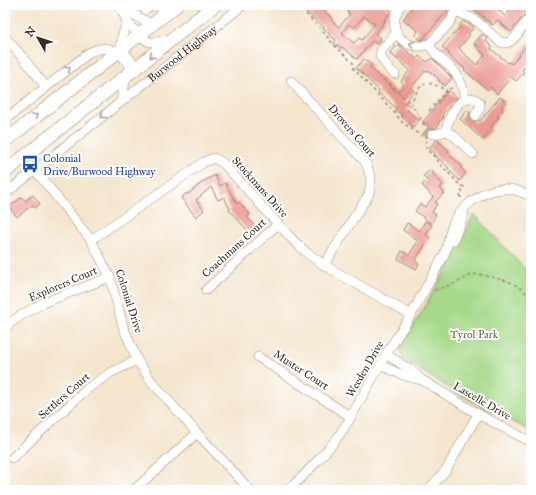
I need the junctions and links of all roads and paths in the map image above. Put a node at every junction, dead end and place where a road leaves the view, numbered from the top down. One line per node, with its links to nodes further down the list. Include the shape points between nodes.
1 (177, 5): 10 (highway)
2 (215, 5): 16 (highway, Burwood Highway)
3 (243, 5): 26 (street, Burwood Highway)
4 (299, 5): 40 (path, via 353,63 354,69 402,122 426,138 427,150 464,187 460,195)
5 (335, 5): 6 (street)
6 (341, 5)
7 (401, 5): 13 (street, via 395,18)
8 (120, 8): 10 (street, via 131,13); 12 (street)
9 (455, 9): 11 (street, via 469,16 504,43 516,37); 17 (street, via 450,23)
10 (158, 16): 14 (highway)
11 (531, 17)
12 (127, 22): 14 (street); 18 (street)
13 (397, 32): 17 (street, one-way to 13, via 408,44); 20 (street, via 381,51 380,56)
14 (140, 35): 16 (street, via 151,42); 18 (highway)
15 (5, 37): 23 (street)
16 (174, 38): 19 (highway, Burwood Highway, one-way to 19)
17 (429, 44): 22 (street, via 432,51 451,68)
18 (119, 51): 19 (highway); 23 (street, one-way to 18, via 94,50 108,48); 34 (highway, one-way to 18)
19 (131, 73): 26 (street); 37 (highway, Burwood Highway)
20 (391, 74): 27 (path, via 387,81)
21 (291, 81): 43 (street, Drovers Court, via 366,164 371,178 369,194)
22 (461, 83): 24 (path); 25 (street)
23 (46, 87): 30 (street)
24 (447, 90): 27 (path, via 424,83 420,86); 28 (path)
25 (465, 99): 29 (street, via 470,97 480,103); 32 (street, via 451,114)
26 (121, 102): 36 (street, Burwood Highway, one-way to 36)
27 (412, 105): 31 (path)
28 (429, 111)
29 (475, 116)
30 (5, 120)
31 (424, 125)
32 (446, 130): 33 (street); 35 (street)
33 (432, 134)
34 (5, 141)
35 (473, 154)
36 (35, 170): 38 (street, Burwood Highway); 42 (street, Colonial Drive)
37 (5, 172)
38 (5, 194)
39 (531, 197): 48 (street, Weeden Drive, via 520,191 498,189 481,195 464,208 456,216 447,249)
40 (462, 200)
41 (278, 224): 42 (street, Stockmans Drive, via 223,163 214,158 204,162); 43 (street, Stockmans Drive, via 294,242); 45 (street, Coachmans Court)
42 (90, 240): 44 (street, Colonial Drive)
43 (324, 265): 48 (street, Stockmans Drive)
44 (110, 277): 49 (street, Explorers Court, via 43,303); 52 (street, Colonial Drive, via 123,326)
45 (206, 290)
46 (435, 290): 47 (path, via 478,274 512,283)
47 (531, 296)
48 (411, 315): 50 (street, Weeden Drive)
49 (5, 327)
50 (386, 354): 53 (street, Weeden Drive); 54 (street, Lascelle Drive)
51 (258, 357): 56 (street, Muster Court)
52 (137, 360): 57 (street, Colonial Drive, via 152,382); 59 (street, Settlers Court, via 110,373 87,389)
53 (380, 365): 54 (street, Lascelle Drive); 56 (street, Weeden Drive)
54 (422, 380): 55 (street, Lascelle Drive)
55 (478, 414): 58 (street, Lascelle Drive); 63 (street, via 446,470)
56 (351, 417): 62 (street, Weeden Drive, via 335,441)
57 (197, 433): 60 (street); 61 (street, Colonial Drive)
58 (531, 442)
59 (12, 458)
60 (134, 490)
61 (250, 490)
62 (288, 490)
63 (428, 490)

